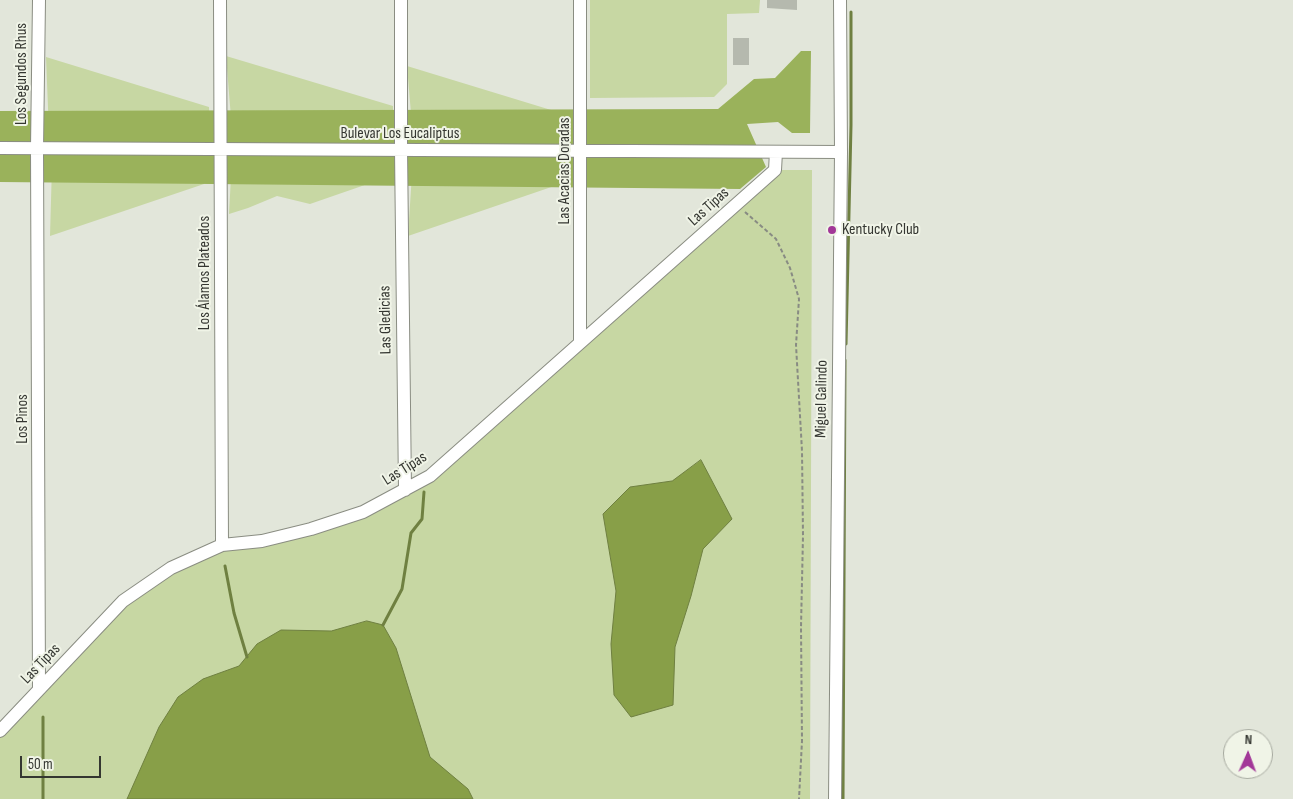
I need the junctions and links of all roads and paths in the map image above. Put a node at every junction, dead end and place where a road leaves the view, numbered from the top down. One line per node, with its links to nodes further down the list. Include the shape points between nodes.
1 (38, 0): 7 (street, Los Segundos Rhus)
2 (220, 0): 8 (street, Los Álamos Plateados)
3 (401, 0): 9 (street, Las Gledicias)
4 (580, 0): 10 (street, Las Acacias Doradas)
5 (840, 0): 12 (street, Miguel Galindo)
6 (0, 148): 7 (street, Bulevar Los Eucaliptus)
7 (37, 148): 8 (street, Bulevar Los Eucaliptus); 17 (street, Los Pinos)
8 (221, 149): 9 (street, Bulevar Los Eucaliptus); 16 (street, Los Álamos Plateados)
9 (401, 150): 10 (street, Bulevar Los Eucaliptus); 15 (street, Las Gledicias)
10 (582, 151): 11 (street, Bulevar Los Eucaliptus); 14 (street, Las Acacias Doradas)
11 (776, 152): 12 (street, Bulevar Los Eucaliptus); 13 (street, Las Tipas, via 775,170)
12 (841, 152): 20 (street, Miguel Galindo)
13 (736, 204): 14 (street, Las Tipas); 19 (path, via 776,239 790,268 799,299 796,345 803,536)
14 (580, 342): 15 (street, Las Tipas, via 430,476)
15 (404, 490): 16 (street, Las Tipas, via 363,512 311,529 262,541)
16 (222, 545): 17 (street, Las Tipas, via 171,568 123,601)
17 (40, 690): 18 (street, Las Tipas)
18 (0, 731)
19 (799, 799)
20 (835, 799)

